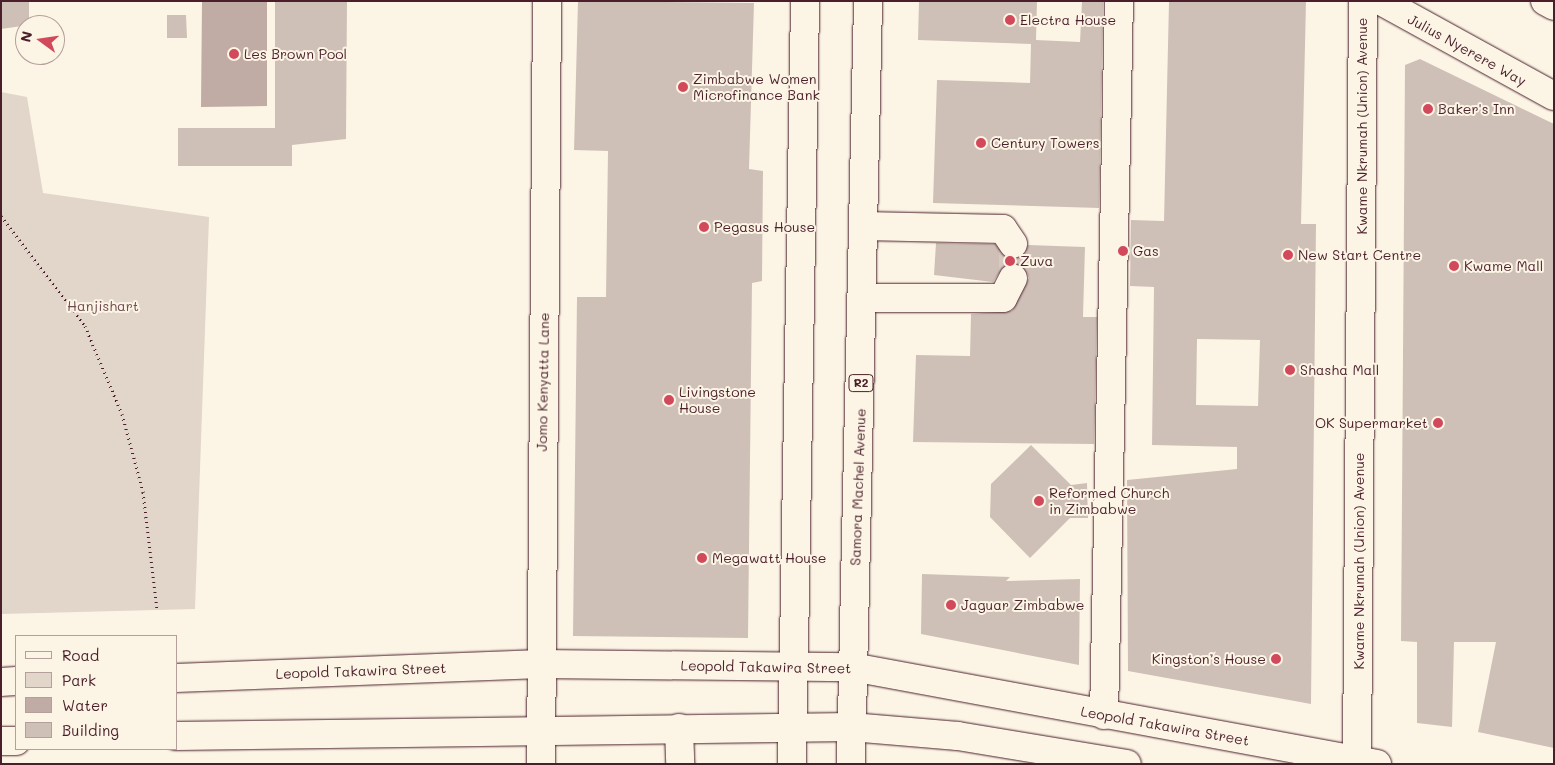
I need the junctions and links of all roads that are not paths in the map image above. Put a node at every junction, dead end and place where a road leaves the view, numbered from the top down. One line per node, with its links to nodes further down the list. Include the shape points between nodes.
1 (547, 1): 14 (main road, Jomo Kenyatta Lane)
2 (805, 1): 15 (main road)
3 (868, 1): 10 (main road, Samora Machel Avenue / R2)
4 (1118, 1): 20 (main road)
5 (1363, 1): 28 (main road, Kwame Nkrumah (Union) Avenue)
6 (1381, 1): 9 (main road, Julius Nyerere Way)
7 (1545, 1): 8 (main road)
8 (1554, 6)
9 (1554, 96)
10 (863, 226): 11 (main road, via 1003,229); 13 (main road, Samora Machel Avenue / R2)
11 (1013, 244)
12 (1013, 278): 13 (main road, via 1003,298)
13 (863, 298): 16 (main road, Samora Machel Avenue / R2)
14 (541, 664): 15 (main road, Leopold Takawira Street); 17 (main road, Leopold Takawira Street); 24 (main road, Jomo Kenyatta Lane)
15 (792, 666): 16 (main road, Leopold Takawira Street); 21 (main road)
16 (852, 667): 20 (main road, Leopold Takawira Street); 22 (main road, Samora Machel Avenue / R2)
17 (178, 678)
18 (15, 681): 19 (main road)
19 (1, 682)
20 (1104, 715): 28 (main road, Leopold Takawira Street)
21 (792, 727): 22 (main road); 23 (main road); 31 (main road)
22 (851, 727): 32 (main road, Samora Machel Avenue / R2); 33 (main road, via 958,736)
23 (679, 728): 24 (main road); 30 (main road)
24 (540, 730): 25 (main road); 29 (main road, Jomo Kenyatta Lane)
25 (178, 736)
26 (1, 741): 27 (main road)
27 (15, 741)
28 (1367, 762)
29 (540, 764)
30 (680, 764)
31 (792, 764)
32 (851, 764)
33 (1126, 764)

